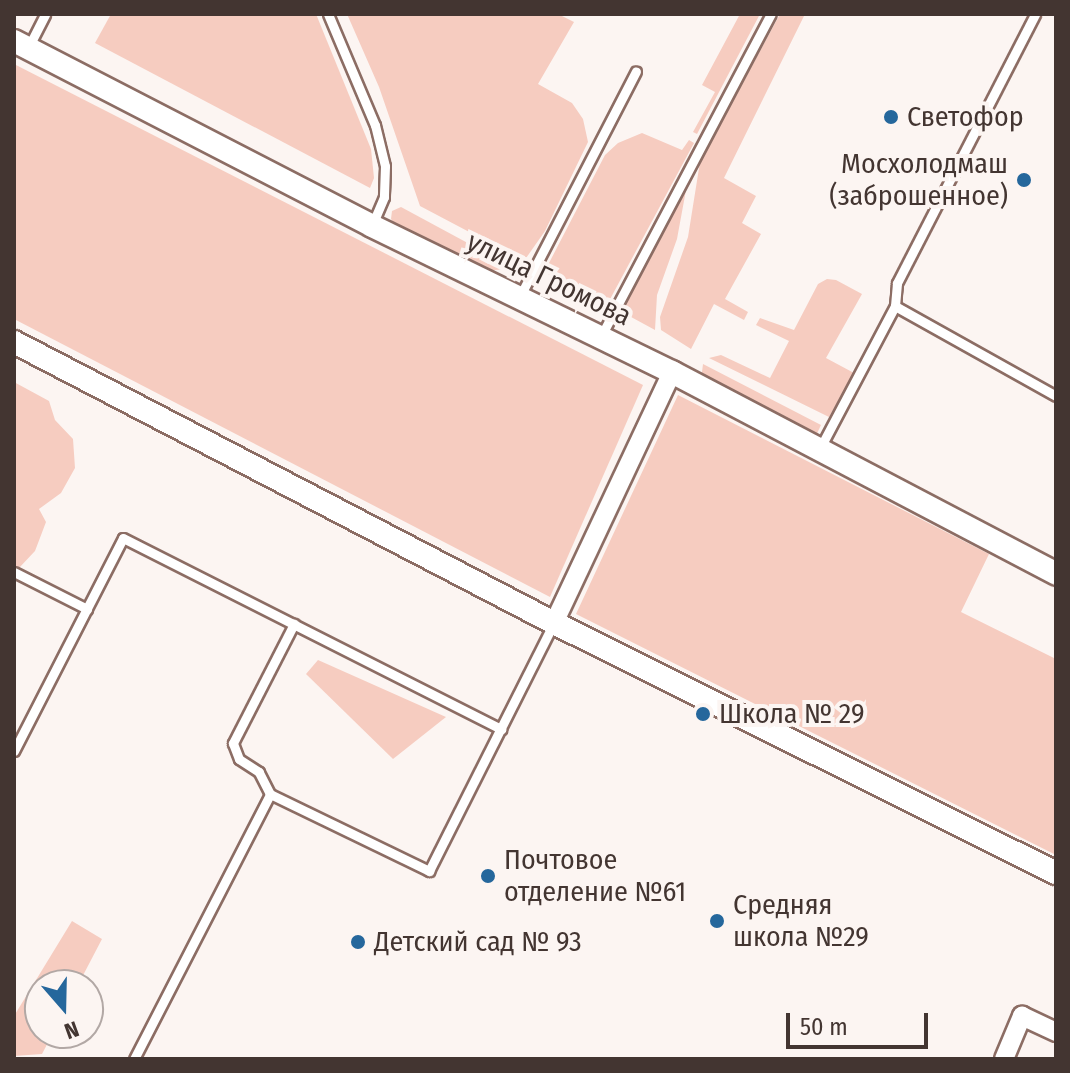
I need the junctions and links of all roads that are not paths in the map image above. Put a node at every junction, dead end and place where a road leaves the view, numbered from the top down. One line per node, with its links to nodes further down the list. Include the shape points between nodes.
1 (45, 14): 5 (lane)
2 (328, 14): 7 (lane, via 375,125 385,166 384,197)
3 (771, 14): 10 (lane)
4 (1035, 14): 9 (lane, via 897,283)
5 (21, 44): 7 (street, улица Громова)
6 (636, 71): 8 (lane)
7 (372, 226): 8 (street, улица Громова)
8 (519, 298): 10 (street, улица Громова)
9 (895, 306): 13 (lane); 14 (lane)
10 (600, 338): 12 (street, улица Громова)
11 (14, 342): 18 (street)
12 (672, 372): 14 (street, улица Громова); 18 (street)
13 (1056, 396)
14 (819, 450): 16 (street, улица Громова)
15 (14, 572): 17 (lane)
16 (1056, 574)
17 (87, 609): 19 (lane, via 123,538); 21 (lane)
18 (554, 623): 20 (lane); 23 (street)
19 (294, 624): 20 (lane); 22 (lane, via 233,743 239,759 259,772)
20 (501, 729): 22 (lane, via 429,871)
21 (14, 751)
22 (270, 794): 25 (lane)
23 (1056, 873)
24 (1056, 1032): 26 (street, via 1022,1016)
25 (134, 1059)
26 (1004, 1059)

